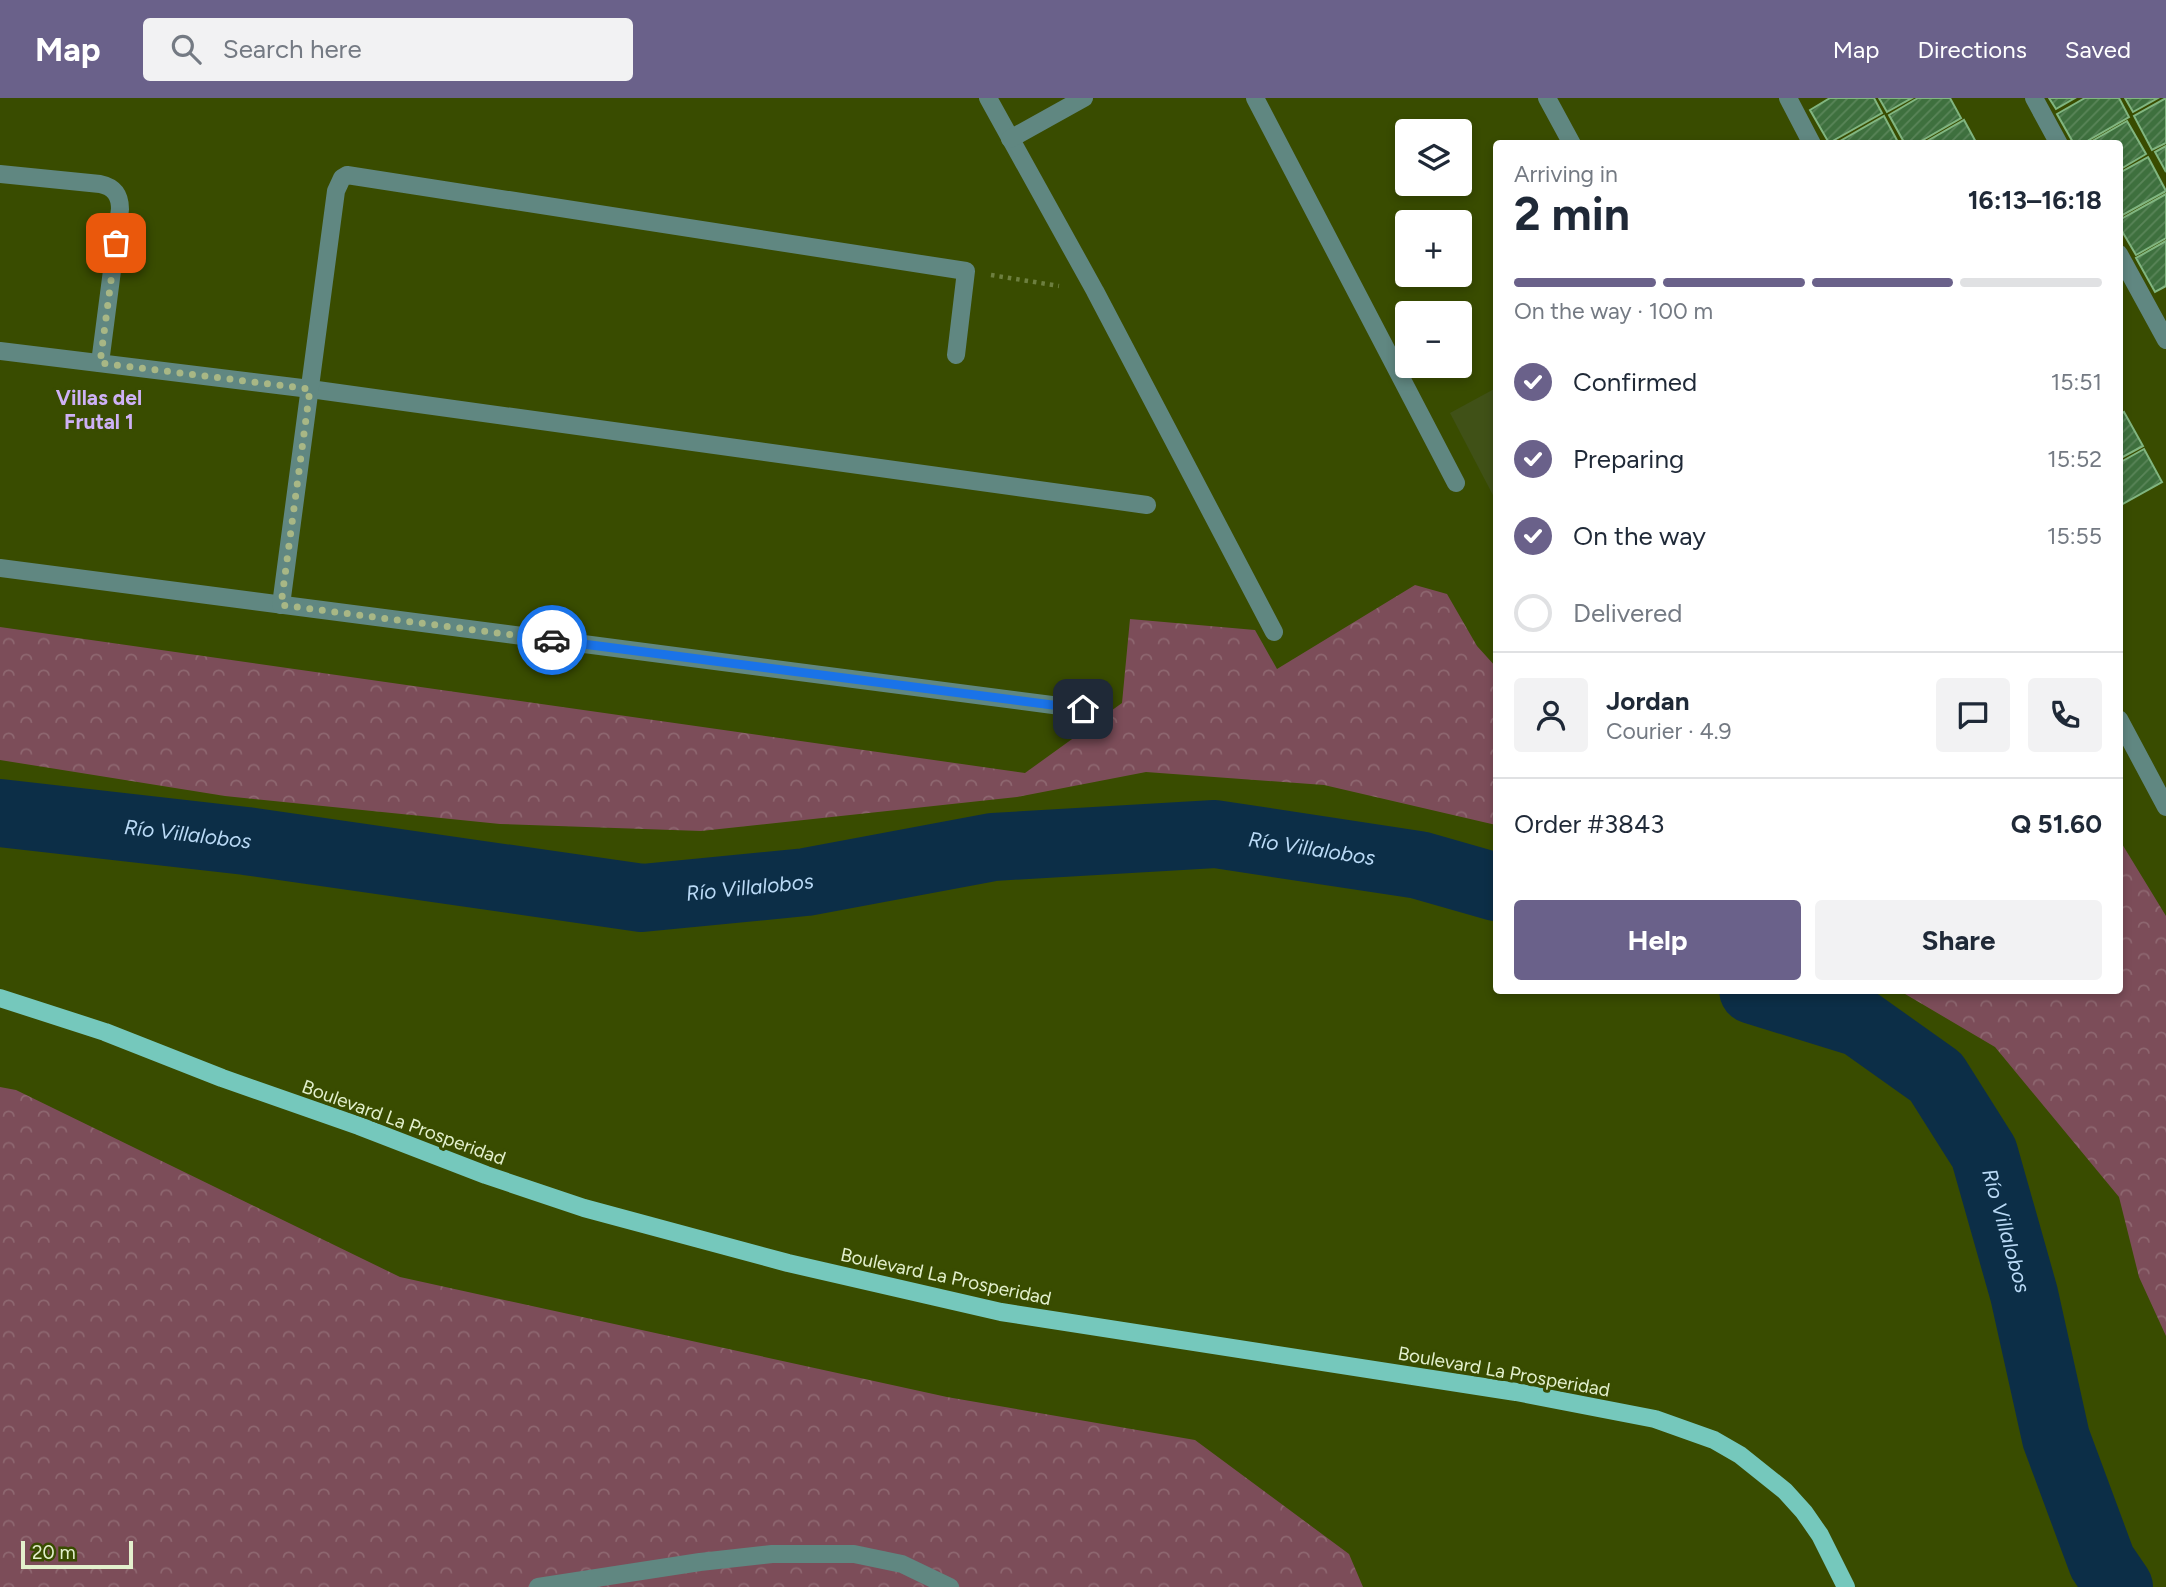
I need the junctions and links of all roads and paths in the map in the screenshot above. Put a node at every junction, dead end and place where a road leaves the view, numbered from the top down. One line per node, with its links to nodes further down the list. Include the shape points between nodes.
1 (988, 98): 7 (street)
2 (1084, 98): 7 (street)
3 (1255, 98): 20 (street)
4 (1547, 98): 8 (street)
5 (1788, 98): 9 (street)
6 (2034, 98): 10 (street)
7 (1010, 139): 14 (street)
8 (1570, 140)
9 (1810, 140)
10 (2057, 140)
11 (0, 174): 18 (street, via 100,184 117,194 120,209)
12 (2123, 261): 15 (street)
13 (966, 271): 14 (path); 17 (street); 19 (street, via 347,175 336,191)
14 (1095, 291): 24 (street)
15 (2166, 340)
16 (0, 351): 18 (street)
17 (956, 355)
18 (100, 363): 19 (street)
19 (310, 389): 21 (street); 23 (street)
20 (1456, 483)
21 (1147, 505)
22 (0, 568): 23 (street)
23 (281, 605): 25 (street)
24 (1274, 632)
25 (1083, 709)
26 (2123, 726): 27 (street)
27 (2166, 807)
28 (0, 998): 31 (main road, Boulevard La Prosperidad, via 104,1032 486,1175 597,1212 776,1260 1001,1312 1516,1392 1665,1422 1714,1440 1786,1491 1819,1535)
29 (538, 1587): 30 (street, via 772,1554 853,1554 902,1564)
30 (950, 1587)
31 (1846, 1587)

